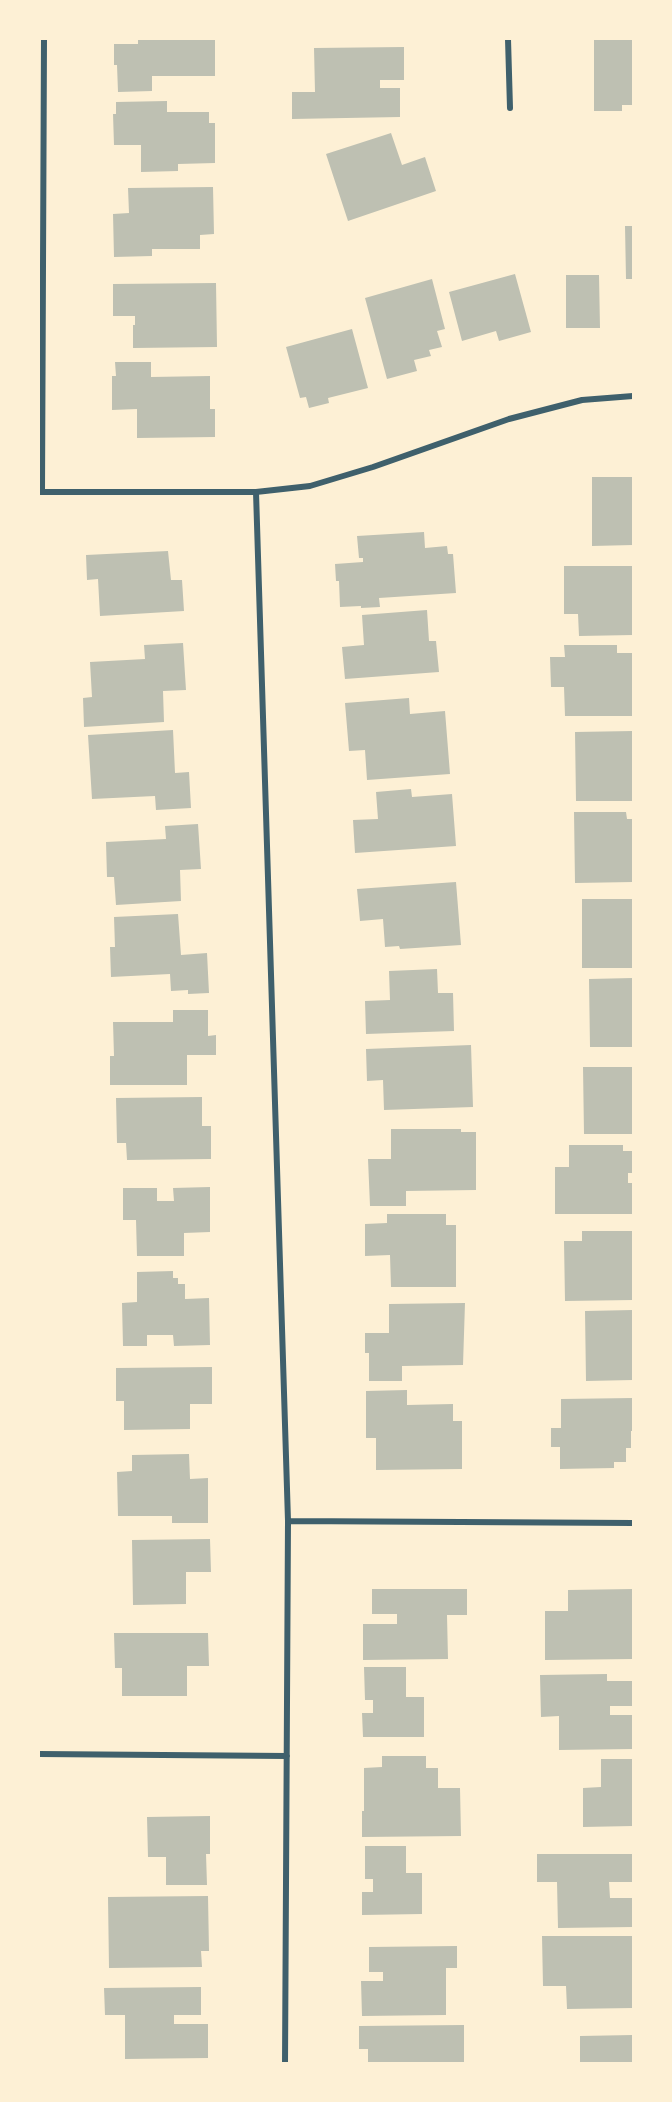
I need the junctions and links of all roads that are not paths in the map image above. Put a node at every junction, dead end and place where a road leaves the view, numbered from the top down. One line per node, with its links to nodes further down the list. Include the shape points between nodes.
1 (44, 39): 5 (street)
2 (508, 39): 3 (street)
3 (510, 108)
4 (633, 396): 6 (street, via 582,400 508,419 310,486)
5 (40, 492): 6 (street)
6 (256, 492): 7 (street)
7 (288, 1521): 8 (street); 10 (street)
8 (633, 1523)
9 (39, 1754): 10 (street)
10 (287, 1756): 11 (street)
11 (285, 2063)

